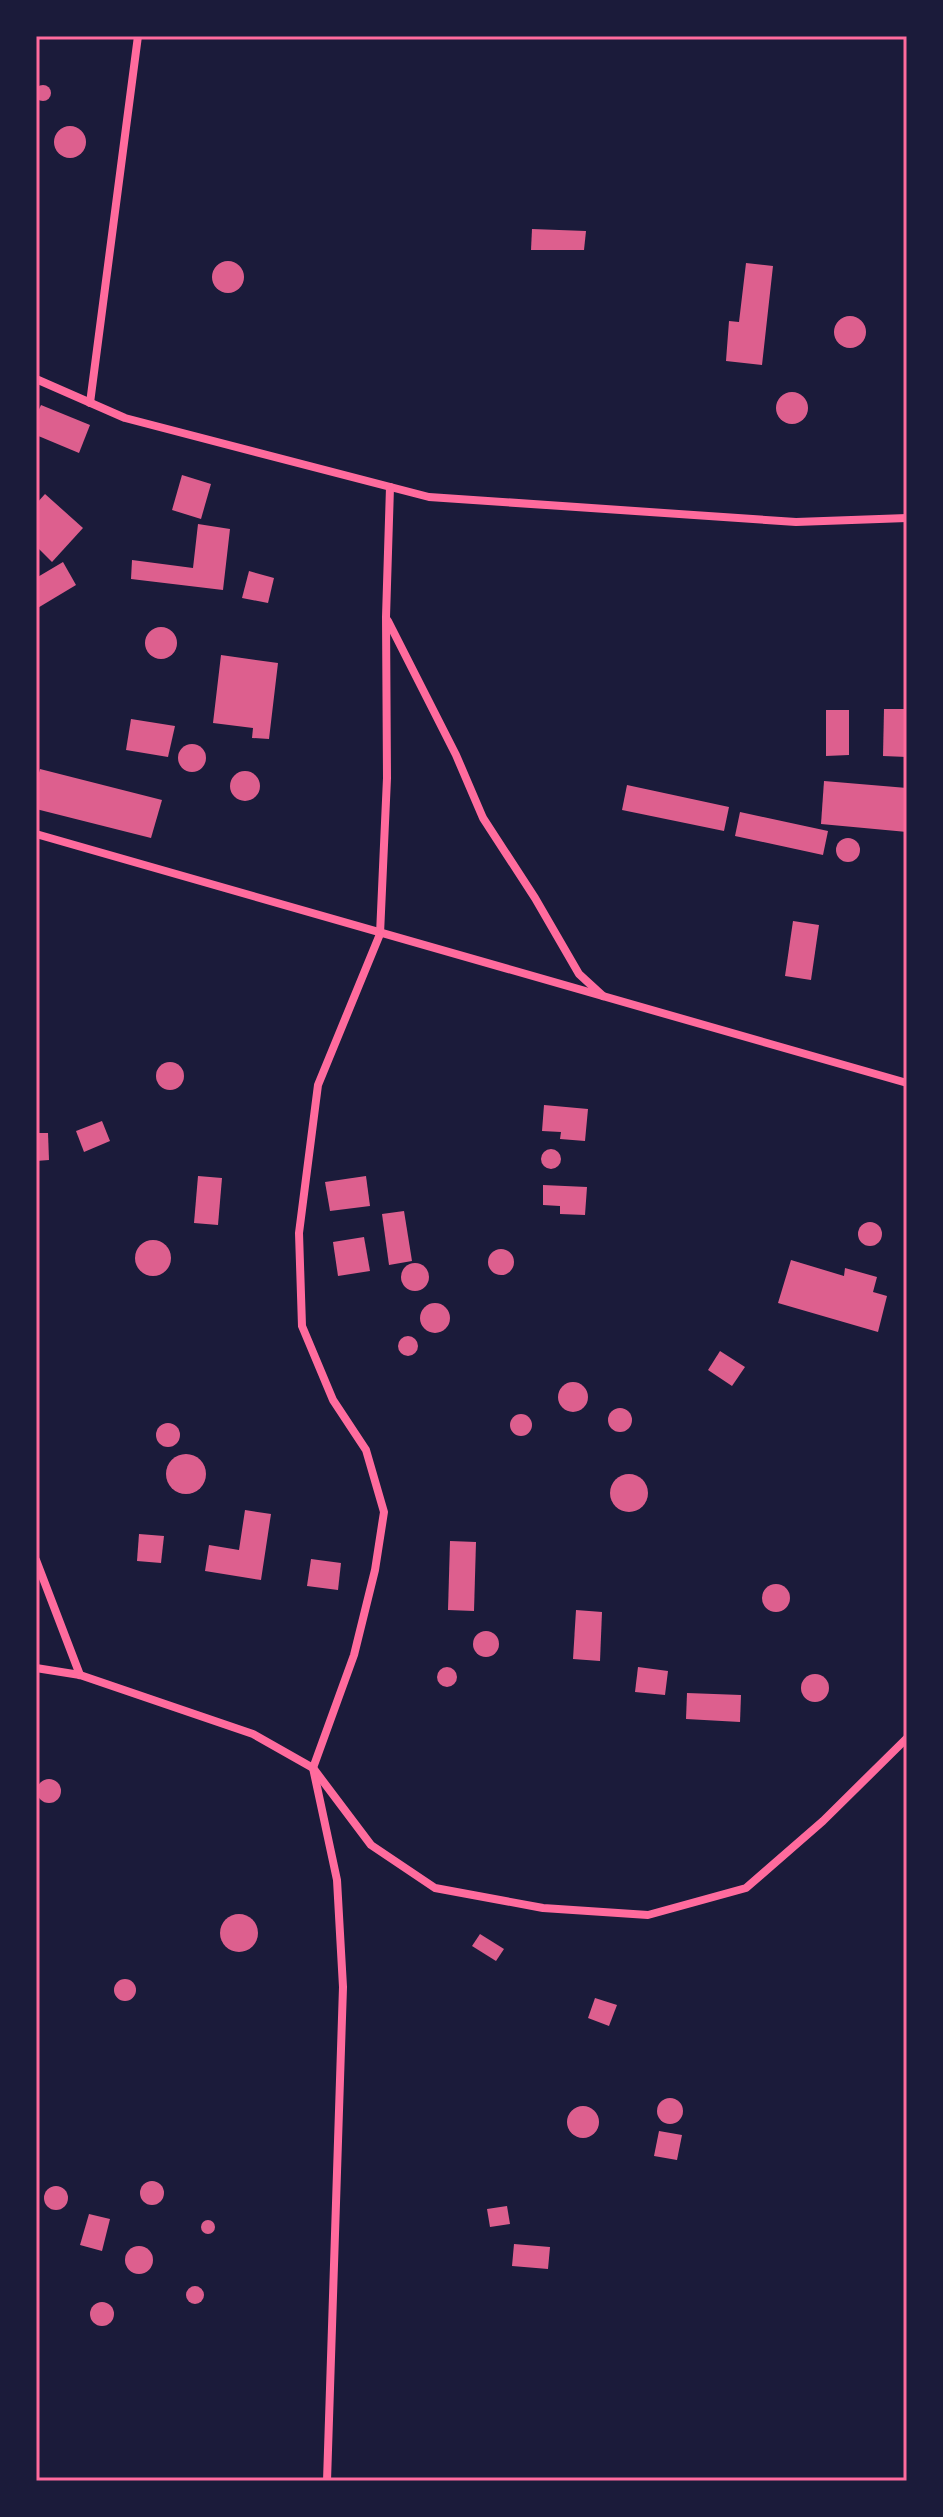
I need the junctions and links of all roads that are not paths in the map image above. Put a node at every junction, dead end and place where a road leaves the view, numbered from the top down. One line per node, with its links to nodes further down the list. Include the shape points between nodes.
1 (138, 36): 3 (street)
2 (36, 379): 3 (street)
3 (90, 403): 4 (street, via 125,418)
4 (390, 487): 5 (street, via 429,497 796,522); 6 (street)
5 (907, 518)
6 (386, 617): 8 (street, via 387,778); 9 (street, via 483,818 579,974)
7 (36, 834): 8 (street)
8 (380, 934): 9 (street); 15 (street, via 318,1085 299,1233 302,1326 333,1400 366,1450 384,1512 354,1655)
9 (605, 997): 10 (street)
10 (907, 1083)
11 (36, 1560): 13 (street)
12 (36, 1668): 13 (street)
13 (80, 1675): 15 (street, via 253,1734)
14 (907, 1738): 15 (street, via 746,1888 648,1915 543,1908 435,1888 371,1845)
15 (313, 1768): 16 (street, via 337,1880 343,1987)
16 (327, 2481)

